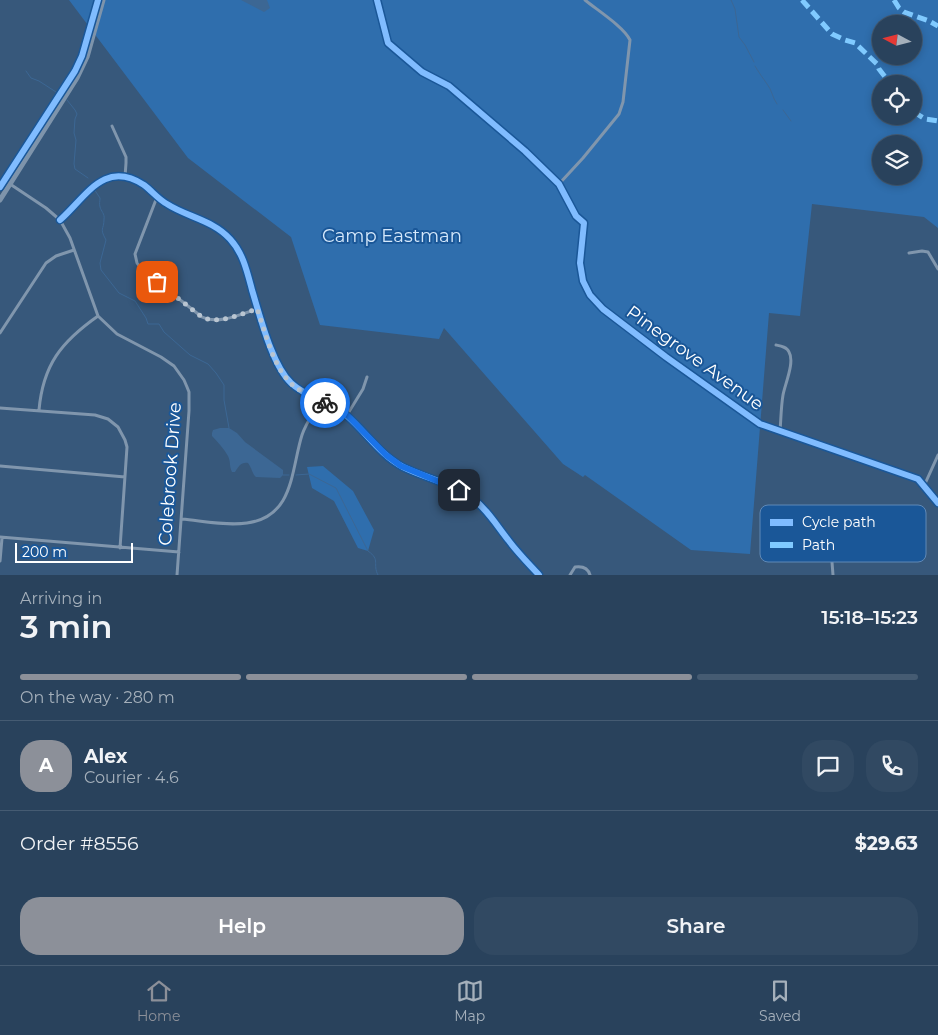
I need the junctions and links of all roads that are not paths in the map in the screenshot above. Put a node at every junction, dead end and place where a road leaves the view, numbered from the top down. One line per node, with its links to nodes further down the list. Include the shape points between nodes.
1 (103, 0): 6 (main road, via 87,57 77,78)
2 (378, 0): 7 (street, Pinegrove Avenue, via 388,43 422,72 449,86)
3 (585, 0): 7 (street, via 628,34 623,102 619,114)
4 (112, 126): 5 (street, via 126,157)
5 (125, 177): 8 (street, via 144,185); 10 (street, via 99,182)
6 (10, 184): 9 (main road); 10 (street, Colebrook Drive)
7 (559, 184): 23 (street, Pinegrove Avenue, via 576,216 584,223 580,263 583,281 590,295 603,309 666,357 760,424)
8 (157, 197): 14 (street, via 174,209 217,228 230,239 242,256); 14 (street, via 135,254 142,270 207,320 217,321)
9 (0, 200)
10 (60, 220): 11 (street, Colebrook Drive)
11 (74, 250): 15 (street, Colebrook Drive); 16 (street, via 46,263)
12 (908, 253): 13 (street, via 928,252)
13 (938, 269)
14 (257, 309): 19 (street, via 281,370 295,386)
15 (98, 316): 21 (street, via 70,337 55,357 45,379); 29 (street, Colebrook Drive, via 117,334 168,361 177,369 187,387 190,411)
16 (0, 333)
17 (776, 345): 23 (street, via 784,347 791,355)
18 (367, 377): 22 (street)
19 (320, 401): 22 (street); 29 (street, via 302,436 286,494 273,513 246,523)
20 (0, 408): 21 (street)
21 (39, 410): 26 (street, via 108,418 122,432 125,440)
22 (347, 415): 36 (street, via 396,462 474,499)
23 (780, 431): 27 (street, Pinegrove Avenue, via 918,479)
24 (938, 455): 27 (street)
25 (0, 466): 26 (street)
26 (125, 477): 31 (street)
27 (924, 486): 28 (street, Pinegrove Avenue)
28 (938, 502)
29 (182, 519): 32 (street, Colebrook Drive)
30 (1, 538): 31 (street); 33 (street)
31 (120, 548): 32 (street)
32 (179, 552): 35 (street, Colebrook Drive)
33 (0, 562)
34 (832, 562): 39 (street)
35 (177, 575)
36 (539, 575)
37 (570, 575): 38 (street, via 575,567 580,566 586,568)
38 (590, 575)
39 (833, 575)

